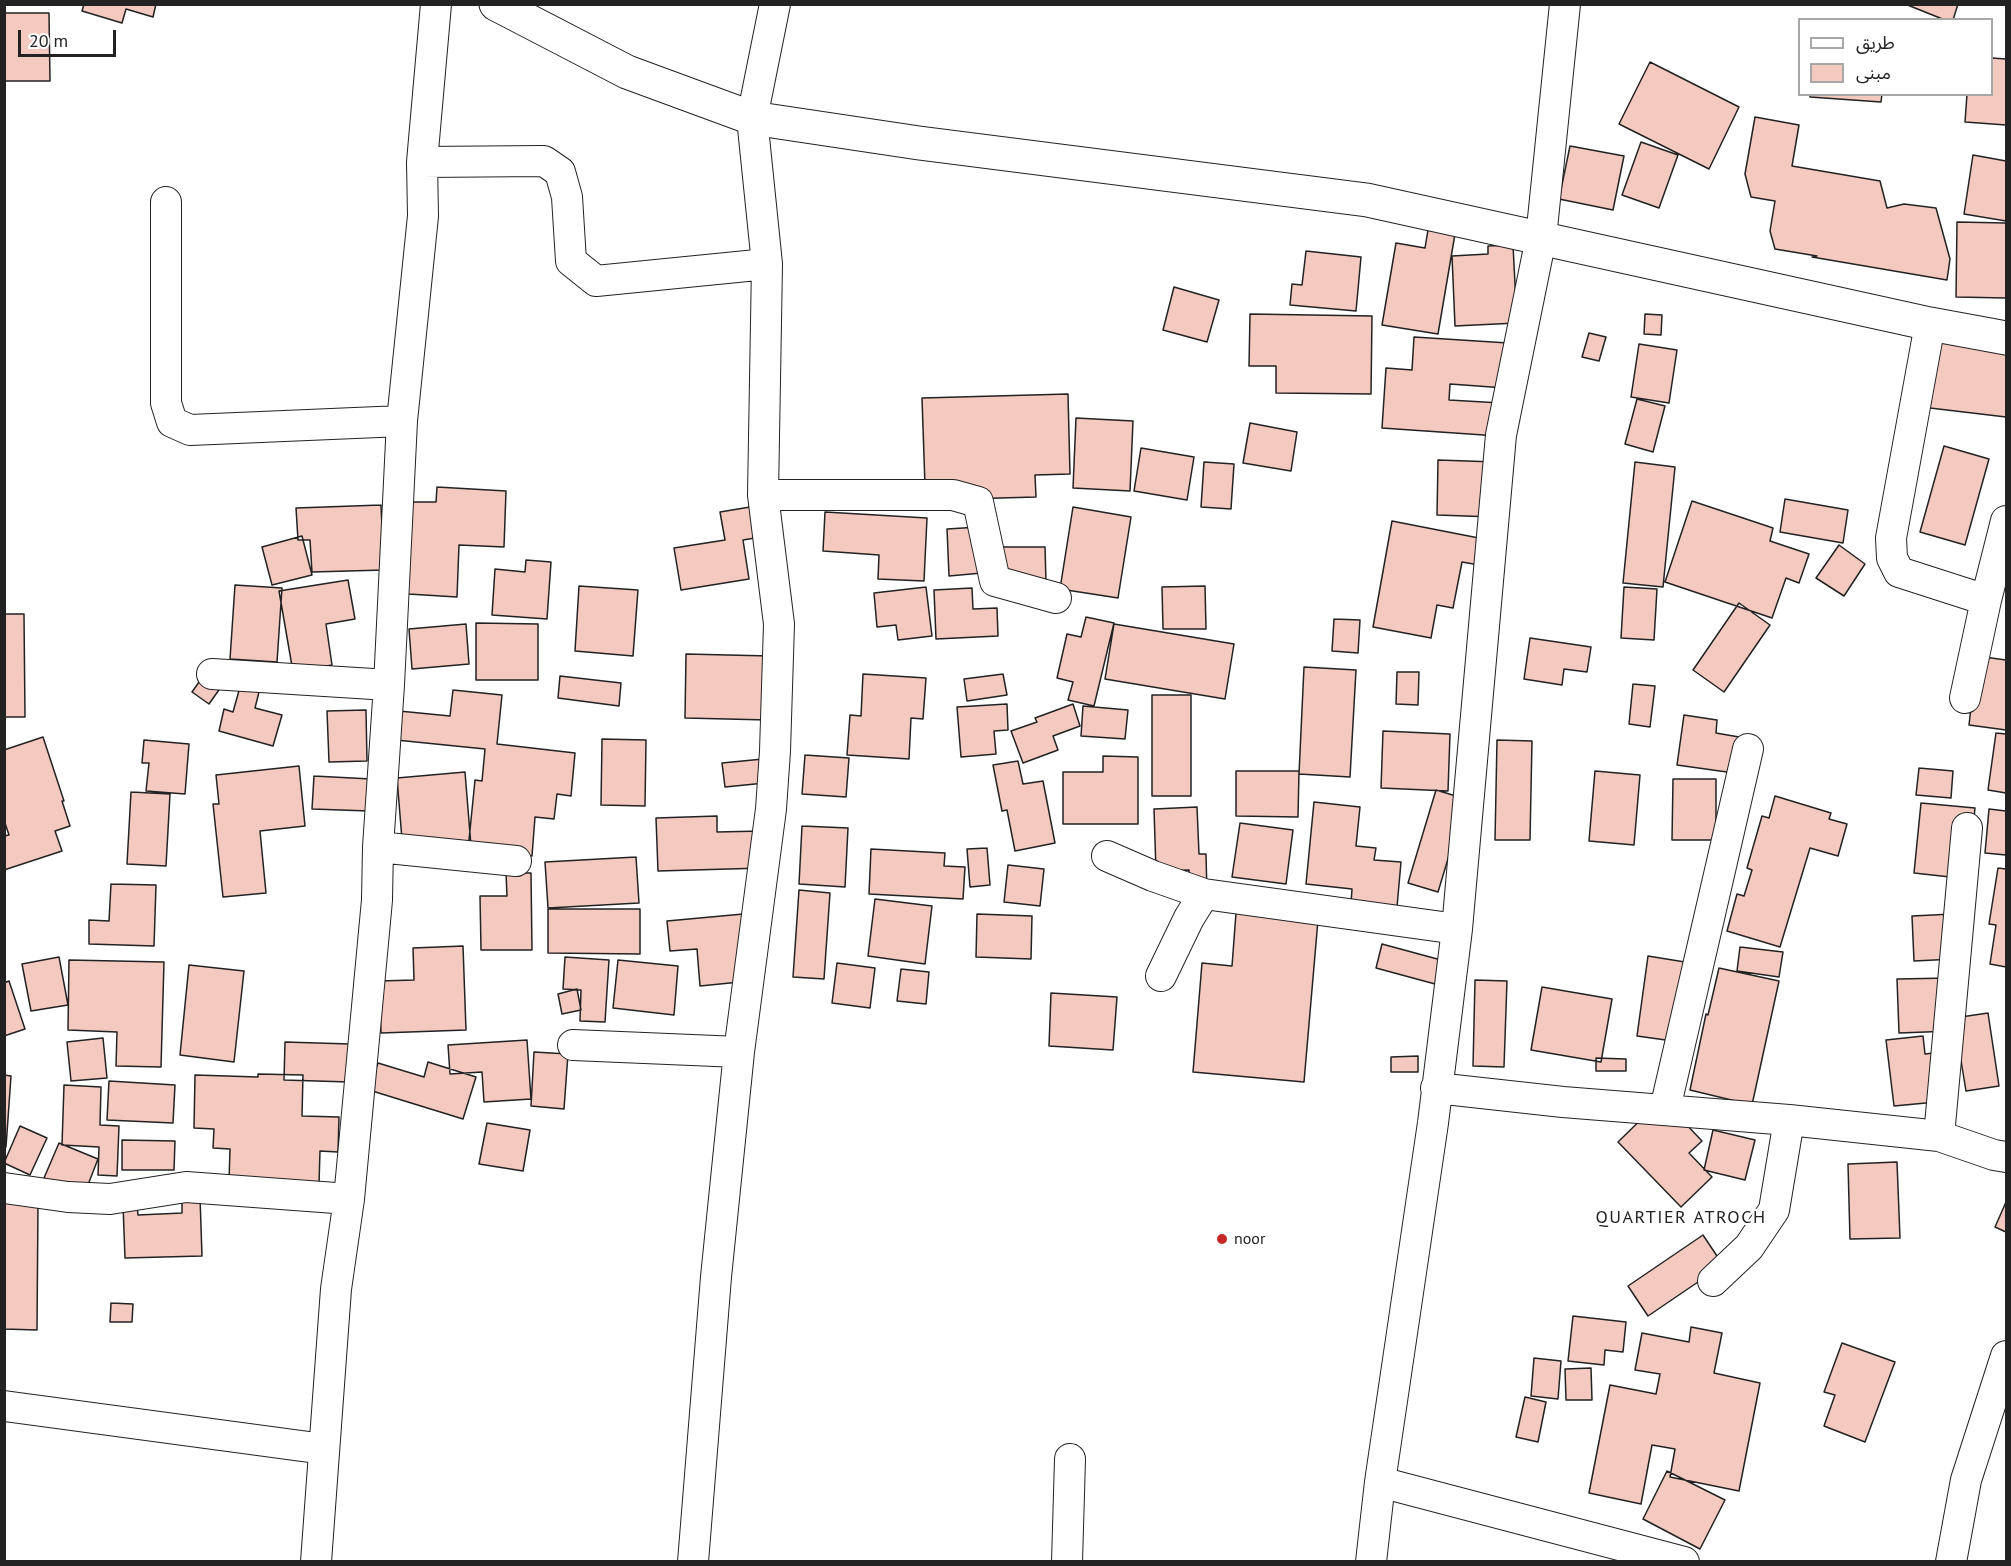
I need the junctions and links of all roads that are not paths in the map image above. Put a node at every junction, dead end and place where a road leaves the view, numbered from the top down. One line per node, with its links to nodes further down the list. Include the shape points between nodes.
1 (436, 4): 6 (street)
2 (496, 4): 5 (main road, via 627,72)
3 (774, 4): 5 (street)
4 (1565, 4): 8 (street)
5 (752, 118): 8 (main road, via 1366,200); 9 (street)
6 (422, 162): 9 (street, via 544,160 560,172 567,197 571,261 596,281); 12 (street, via 423,216)
7 (166, 202): 12 (street, via 166,403 172,422 190,430)
8 (1541, 238): 10 (main road); 26 (street, via 1500,435)
9 (767, 264): 13 (street)
10 (1930, 324): 11 (main road); 16 (street, via 1891,538 1892,558 1899,572)
11 (2007, 338)
12 (402, 421): 18 (street)
13 (763, 495): 15 (street, via 953,495 978,502 994,581); 29 (street, via 779,624 775,751)
14 (2007, 521): 16 (street)
15 (1056, 598)
16 (1986, 600): 19 (street)
17 (212, 674): 18 (street)
18 (389, 685): 22 (street)
19 (1965, 698)
20 (1748, 749): 31 (street)
21 (1967, 828): 33 (street)
22 (378, 847): 24 (street); 36 (street, via 376,912)
23 (1107, 856): 25 (street)
24 (516, 861)
25 (1204, 894): 26 (street); 27 (street)
26 (1457, 929): 30 (street)
27 (1161, 976)
28 (573, 1045): 29 (street)
29 (739, 1052): 44 (street)
30 (1436, 1088): 31 (street); 42 (street)
31 (1665, 1108): 32 (street)
32 (1789, 1120): 33 (street); 37 (street, via 1774,1210 1749,1247)
33 (1939, 1136): 34 (street)
34 (2007, 1157)
35 (4, 1188): 36 (street, via 110,1199 186,1187)
36 (349, 1199): 40 (street, via 336,1289)
37 (1713, 1281)
38 (2007, 1356): 48 (street, via 1966,1480)
39 (4, 1406): 40 (street)
40 (324, 1449): 43 (street)
41 (1070, 1459): 45 (street)
42 (1380, 1482): 46 (street); 47 (street)
43 (316, 1562)
44 (693, 1562)
45 (1066, 1562)
46 (1371, 1562)
47 (1684, 1562)
48 (1951, 1562)

